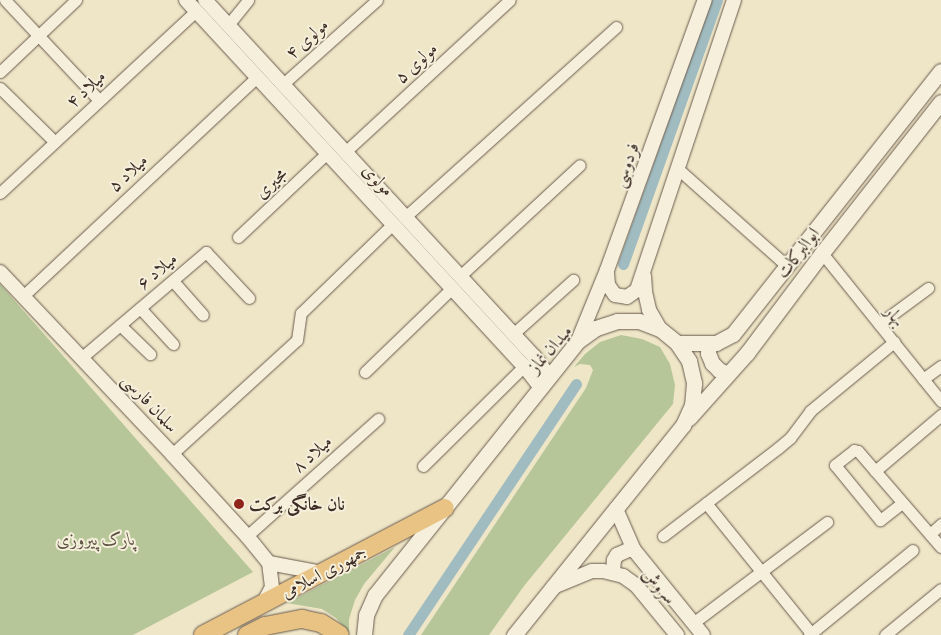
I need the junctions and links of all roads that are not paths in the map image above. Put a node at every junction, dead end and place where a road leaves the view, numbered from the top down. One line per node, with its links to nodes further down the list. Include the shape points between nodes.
1 (5, 0): 13 (street)
2 (76, 0): 13 (street)
3 (186, 0): 10 (street, مولوی)
4 (205, 0): 11 (street, مولوی)
5 (248, 0): 11 (street)
6 (377, 0): 19 (street, مولوی ۴)
7 (510, 0): 24 (street, مولوی ۵)
8 (706, 0): 34 (street, فردوسی)
9 (734, 0): 27 (street)
10 (196, 11): 15 (street, مولوی); 21 (street, میلاد ۴)
11 (228, 25): 14 (street, مولوی)
12 (616, 27): 29 (street)
13 (38, 36): 17 (street); 21 (street)
14 (247, 45): 15 (street); 19 (street, مولوی)
15 (236, 55): 18 (street, مولوی)
16 (941, 71): 32 (main road, ابوالبرکات)
17 (0, 72)
18 (257, 77): 25 (street, مولوی); 41 (street, میلاد ۵)
19 (283, 84): 24 (street, مولوی)
20 (0, 88): 23 (street)
21 (99, 100): 23 (street, میلاد ۴)
22 (941, 102): 31 (main road, ابوالبرکات)
23 (55, 142): 28 (street, میلاد ۴)
24 (344, 152): 29 (street, مولوی)
25 (328, 153): 29 (street, مولوی); 30 (street, مجیری)
26 (580, 164): 36 (street)
27 (677, 168): 32 (street); 33 (street)
28 (0, 193)
29 (399, 221): 36 (street, مولوی); 39 (street, مولوی); 66 (street, via 301,313 297,340)
30 (238, 237)
31 (822, 253): 45 (street, بهار); 59 (main road, ابوالبرکات)
32 (787, 266): 52 (main road, ابوالبرکات, via 733,334)
33 (644, 268): 34 (street, via 637,290 627,296 615,295 608,285); 47 (street, via 644,292 649,310)
34 (607, 270): 49 (street, فردوسی)
35 (0, 272): 41 (street, سلمان فارسی)
36 (460, 276): 48 (street, مولوی)
37 (573, 280): 48 (street)
38 (173, 281): 42 (street, میلاد ۶, via 206,252); 43 (street, میلاد ۶); 44 (street)
39 (452, 288): 56 (street, مولوی); 58 (street)
40 (928, 288): 45 (street)
41 (23, 296): 55 (street, سلمان فارسی)
42 (249, 298)
43 (140, 308): 46 (street, میلاد ۶); 53 (street)
44 (203, 315)
45 (880, 324): 50 (street, بهار)
46 (120, 325): 54 (street); 55 (street, میلاد ۶)
47 (660, 329): 49 (main road, میدان نماز, via 639,322 617,321 596,328); 51 (main road, میدان نماز)
48 (513, 334): 56 (street, مولوی)
49 (578, 341): 61 (main road, میدان نماز)
50 (894, 342): 60 (street, بهار); 69 (street, via 810,411 790,438)
51 (677, 343): 52 (main road, ابوالبرکات); 65 (main road, میدان نماز, via 689,361 694,383 692,405)
52 (710, 343): 59 (main road, via 708,353 712,363)
53 (173, 344)
54 (150, 354)
55 (81, 358): 66 (street, سلمان فارسی)
56 (529, 361): 61 (street, مولوی); 67 (street)
57 (941, 366): 60 (street)
58 (365, 372)
59 (728, 374): 65 (main road, ابوالبرکات)
60 (923, 379): 62 (street, بهار)
61 (545, 382): 71 (main road, میدان نماز)
62 (941, 401)
63 (941, 415): 68 (street)
64 (378, 419): 76 (street, میلاد ۸)
65 (683, 425): 72 (main road, میدان نماز)
66 (172, 454): 76 (street, سلمان فارسی)
67 (423, 466)
68 (875, 471): 70 (street); 70 (street, via 856,449 835,465 880,520)
69 (706, 503): 77 (street); 83 (street)
70 (902, 503): 75 (street)
71 (445, 508): 84 (main road, جمهوری اسلامی); 93 (main road, میدان نماز, via 375,594 366,615)
72 (616, 509): 79 (street, سروش); 85 (main road, میدان نماز)
73 (826, 522): 83 (street)
74 (941, 524): 75 (street)
75 (930, 534): 78 (street)
76 (247, 536): 81 (street, سلمان فارسی)
77 (663, 536)
78 (941, 547)
79 (634, 550): 82 (street, via 617,556); 88 (street, سروش)
80 (913, 550): 89 (street)
81 (269, 563): 84 (street); 87 (street, via 272,586)
82 (613, 572): 85 (street, سروش, via 592,571); 95 (street, سروش, via 636,584)
83 (761, 572): 88 (street); 89 (street)
84 (324, 573): 87 (main road, جمهوری اسلامی)
85 (552, 588): 94 (main road, میدان نماز)
86 (941, 589): 97 (street)
87 (263, 604): 90 (main road, جمهوری اسلامی)
88 (693, 623): 96 (street, سروش)
89 (810, 634)
90 (203, 635)
91 (247, 635): 92 (main road, جمهوری اسلامی, via 265,626 302,619 321,623)
92 (340, 635)
93 (364, 635)
94 (514, 635)
95 (677, 635)
96 (703, 635)
97 (885, 635)

